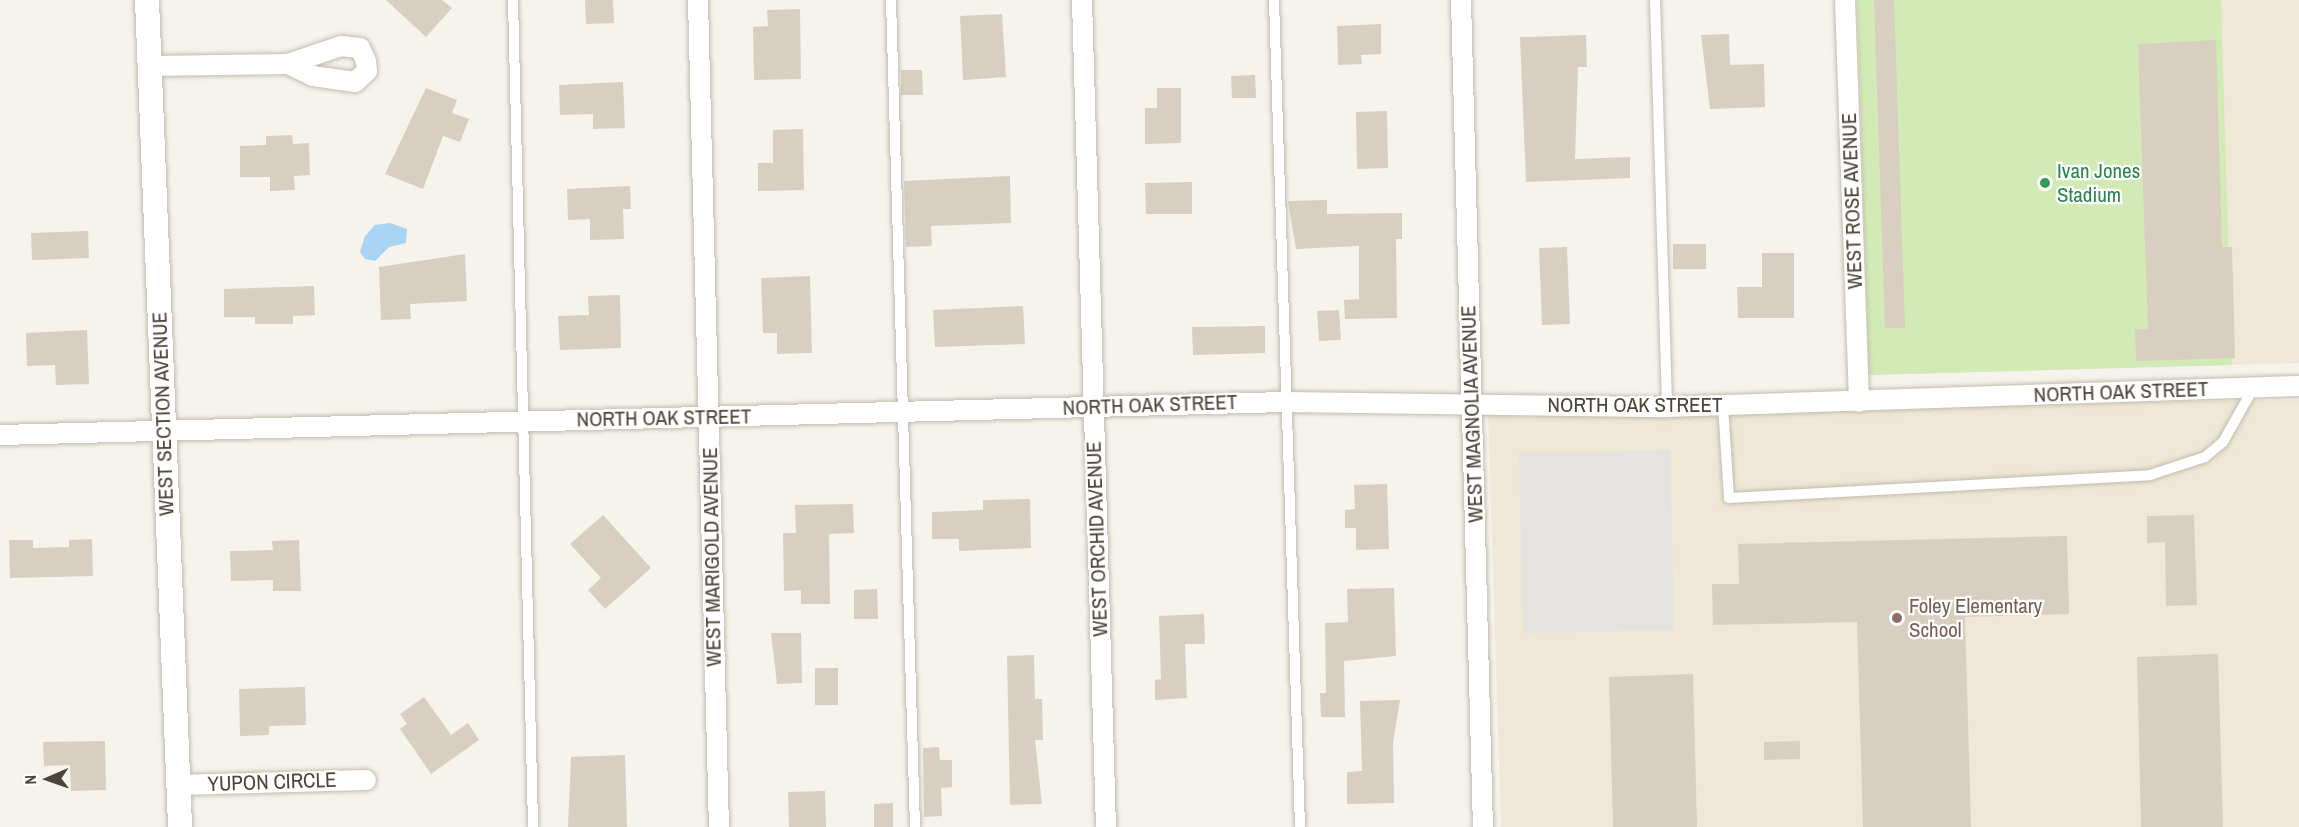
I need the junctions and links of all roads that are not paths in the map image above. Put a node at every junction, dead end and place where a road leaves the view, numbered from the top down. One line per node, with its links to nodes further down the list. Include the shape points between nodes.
1 (147, 0): 11 (street, WEST SECTION AVENUE)
2 (513, 0): 22 (lane)
3 (698, 0): 21 (street, WEST MARIGOLD AVENUE)
4 (891, 0): 20 (lane)
5 (1082, 0): 18 (street, WEST ORCHID AVENUE)
6 (1274, 0): 14 (lane)
7 (1461, 0): 16 (street, WEST MAGNOLIA AVENUE)
8 (1655, 0): 19 (lane)
9 (1845, 0): 15 (street, WEST ROSE AVENUE)
10 (288, 64): 11 (street)
11 (150, 66): 23 (street, WEST SECTION AVENUE)
12 (2299, 386): 13 (street, NORTH OAK STREET)
13 (2254, 387): 15 (street, NORTH OAK STREET); 17 (lane, via 2223,442 2205,457 2150,475 1729,498)
14 (1287, 402): 16 (street, NORTH OAK STREET); 18 (street, NORTH OAK STREET); 32 (lane)
15 (1859, 402): 17 (street, NORTH OAK STREET)
16 (1472, 405): 19 (street, NORTH OAK STREET); 33 (street, WEST MAGNOLIA AVENUE)
17 (1723, 405): 19 (street, NORTH OAK STREET)
18 (1093, 407): 20 (street, NORTH OAK STREET); 31 (street, WEST ORCHID AVENUE)
19 (1667, 407)
20 (900, 412): 21 (street, NORTH OAK STREET); 30 (lane)
21 (708, 417): 22 (street, NORTH OAK STREET); 29 (street, WEST MARIGOLD AVENUE)
22 (524, 422): 23 (street, NORTH OAK STREET); 28 (lane)
23 (164, 429): 24 (street, NORTH OAK STREET); 26 (street, WEST SECTION AVENUE)
24 (0, 435)
25 (366, 780): 26 (street, YUPON CIRCLE)
26 (178, 785): 27 (street, WEST SECTION AVENUE)
27 (180, 827)
28 (533, 827)
29 (719, 827)
30 (915, 827)
31 (1106, 827)
32 (1300, 827)
33 (1484, 827)

